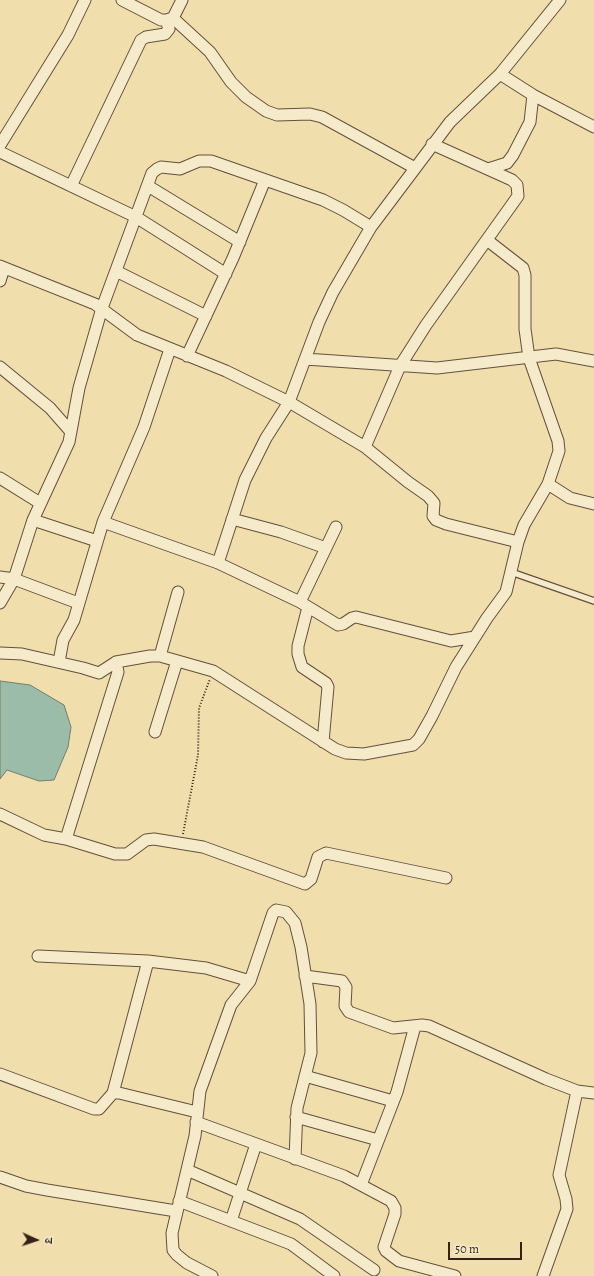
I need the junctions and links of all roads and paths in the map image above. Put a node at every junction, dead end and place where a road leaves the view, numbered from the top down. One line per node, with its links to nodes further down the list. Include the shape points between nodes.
1 (85, 0): 10 (street, via 68,35)
2 (122, 0): 5 (street, via 161,20)
3 (182, 0): 5 (street)
4 (560, 0): 6 (street)
5 (170, 19): 12 (street, via 210,52 231,82 266,111 277,115 310,114 322,117); 15 (street, via 169,29 165,34 141,40)
6 (500, 74): 7 (street); 9 (street, via 450,122)
7 (533, 95): 8 (street); 13 (street, via 530,122 513,155 507,163)
8 (594, 126)
9 (432, 144): 12 (street); 13 (street)
10 (0, 145)
11 (0, 152): 15 (street)
12 (415, 168): 18 (street)
13 (488, 169): 19 (street, via 512,180 519,190 518,196)
14 (265, 180): 16 (street, via 204,160 180,169 161,167 152,173); 18 (street, via 323,200); 20 (street)
15 (71, 186): 17 (street)
16 (148, 186): 17 (street); 20 (street)
17 (136, 217): 22 (street); 23 (street)
18 (371, 227): 30 (street, via 333,292)
19 (487, 240): 29 (street, via 523,268 525,329); 32 (street)
20 (240, 242): 23 (street)
21 (2, 267): 24 (street); 25 (street)
22 (116, 271): 25 (street); 26 (street)
23 (226, 274): 26 (street)
24 (0, 281)
25 (102, 308): 27 (street, via 119,324 137,335); 35 (street, via 79,388)
26 (206, 316): 28 (street)
27 (170, 349): 28 (street); 43 (street, via 144,427)
28 (187, 356): 34 (street, via 226,371)
29 (529, 358): 31 (street, via 556,354); 32 (street, via 437,368); 38 (street, via 558,441 557,460)
30 (305, 359): 32 (street); 34 (street)
31 (594, 360)
32 (400, 366): 36 (street)
33 (0, 367): 35 (street, via 50,408)
34 (289, 402): 36 (street); 41 (street, via 266,438 245,480)
35 (71, 432): 39 (street, via 69,442)
36 (365, 447): 46 (street, via 432,499 434,518 446,524)
37 (0, 478): 39 (street)
38 (548, 484): 40 (street, via 570,498); 46 (street, via 527,520)
39 (40, 503): 42 (street)
40 (594, 504)
41 (232, 519): 47 (street, via 281,532); 48 (street)
42 (33, 520): 45 (street); 51 (street)
43 (103, 522): 45 (street); 48 (street)
44 (336, 528): 47 (street)
45 (97, 541): 55 (street)
46 (518, 542): 49 (street)
47 (326, 548): 56 (street)
48 (218, 564): 56 (street)
49 (511, 572): 53 (lane); 57 (street, via 506,592)
50 (0, 577): 51 (street)
51 (14, 579): 54 (street); 55 (street)
52 (178, 592): 59 (street)
53 (594, 601)
54 (0, 603)
55 (78, 603): 61 (street)
56 (304, 605): 57 (street, via 338,625 356,617 451,641); 65 (street, via 298,654 302,667 328,687)
57 (475, 637): 65 (street, via 413,746 364,754 346,753)
58 (0, 653): 61 (street, via 22,654)
59 (160, 656): 60 (street); 62 (street)
60 (177, 661): 63 (street); 64 (street)
61 (58, 662): 62 (street, via 99,673)
62 (116, 662): 67 (street, via 118,672)
63 (213, 671): 65 (street); 68 (path, via 199,708 198,755)
64 (155, 732)
65 (323, 742)
66 (0, 814): 67 (street, via 44,835)
67 (66, 839): 68 (street, via 121,855 127,854 150,839)
68 (181, 845): 69 (street, via 203,847 305,884 311,879 318,857 326,853)
69 (446, 878)
70 (38, 956): 71 (street)
71 (148, 961): 73 (street, via 206,968); 78 (street)
72 (305, 976): 73 (street, via 302,947 294,923 286,912 276,910); 74 (street, via 342,980 346,987 345,1006 348,1012 393,1028); 76 (street, via 310,1004 311,1053)
73 (250, 981): 81 (street, via 231,1005 200,1091)
74 (414, 1026): 77 (street, via 422,1024 438,1029); 80 (street)
75 (0, 1074): 78 (street, via 94,1109 104,1105)
76 (305, 1076): 80 (street); 82 (street)
77 (577, 1091): 79 (street); 97 (street, via 559,1175 566,1199 566,1209)
78 (113, 1093): 81 (street)
79 (594, 1093)
80 (393, 1101): 83 (street)
81 (196, 1117): 84 (street); 86 (street, via 195,1136)
82 (296, 1117): 83 (street); 85 (street)
83 (378, 1140): 88 (street)
84 (256, 1144): 85 (street); 89 (street)
85 (295, 1159): 88 (street, via 344,1176)
86 (187, 1170): 89 (street); 90 (street)
87 (0, 1177): 90 (street, via 47,1190)
88 (361, 1185): 92 (street, via 394,1205 395,1214 384,1247)
89 (240, 1192): 91 (street); 93 (street, via 300,1219)
90 (177, 1206): 91 (street); 94 (street, via 172,1233 173,1250 187,1263)
91 (231, 1221): 95 (street, via 291,1244)
92 (386, 1251): 93 (street); 96 (street, via 399,1261)
93 (372, 1273)
94 (210, 1276)
95 (334, 1276)
96 (455, 1276)
97 (543, 1276)

